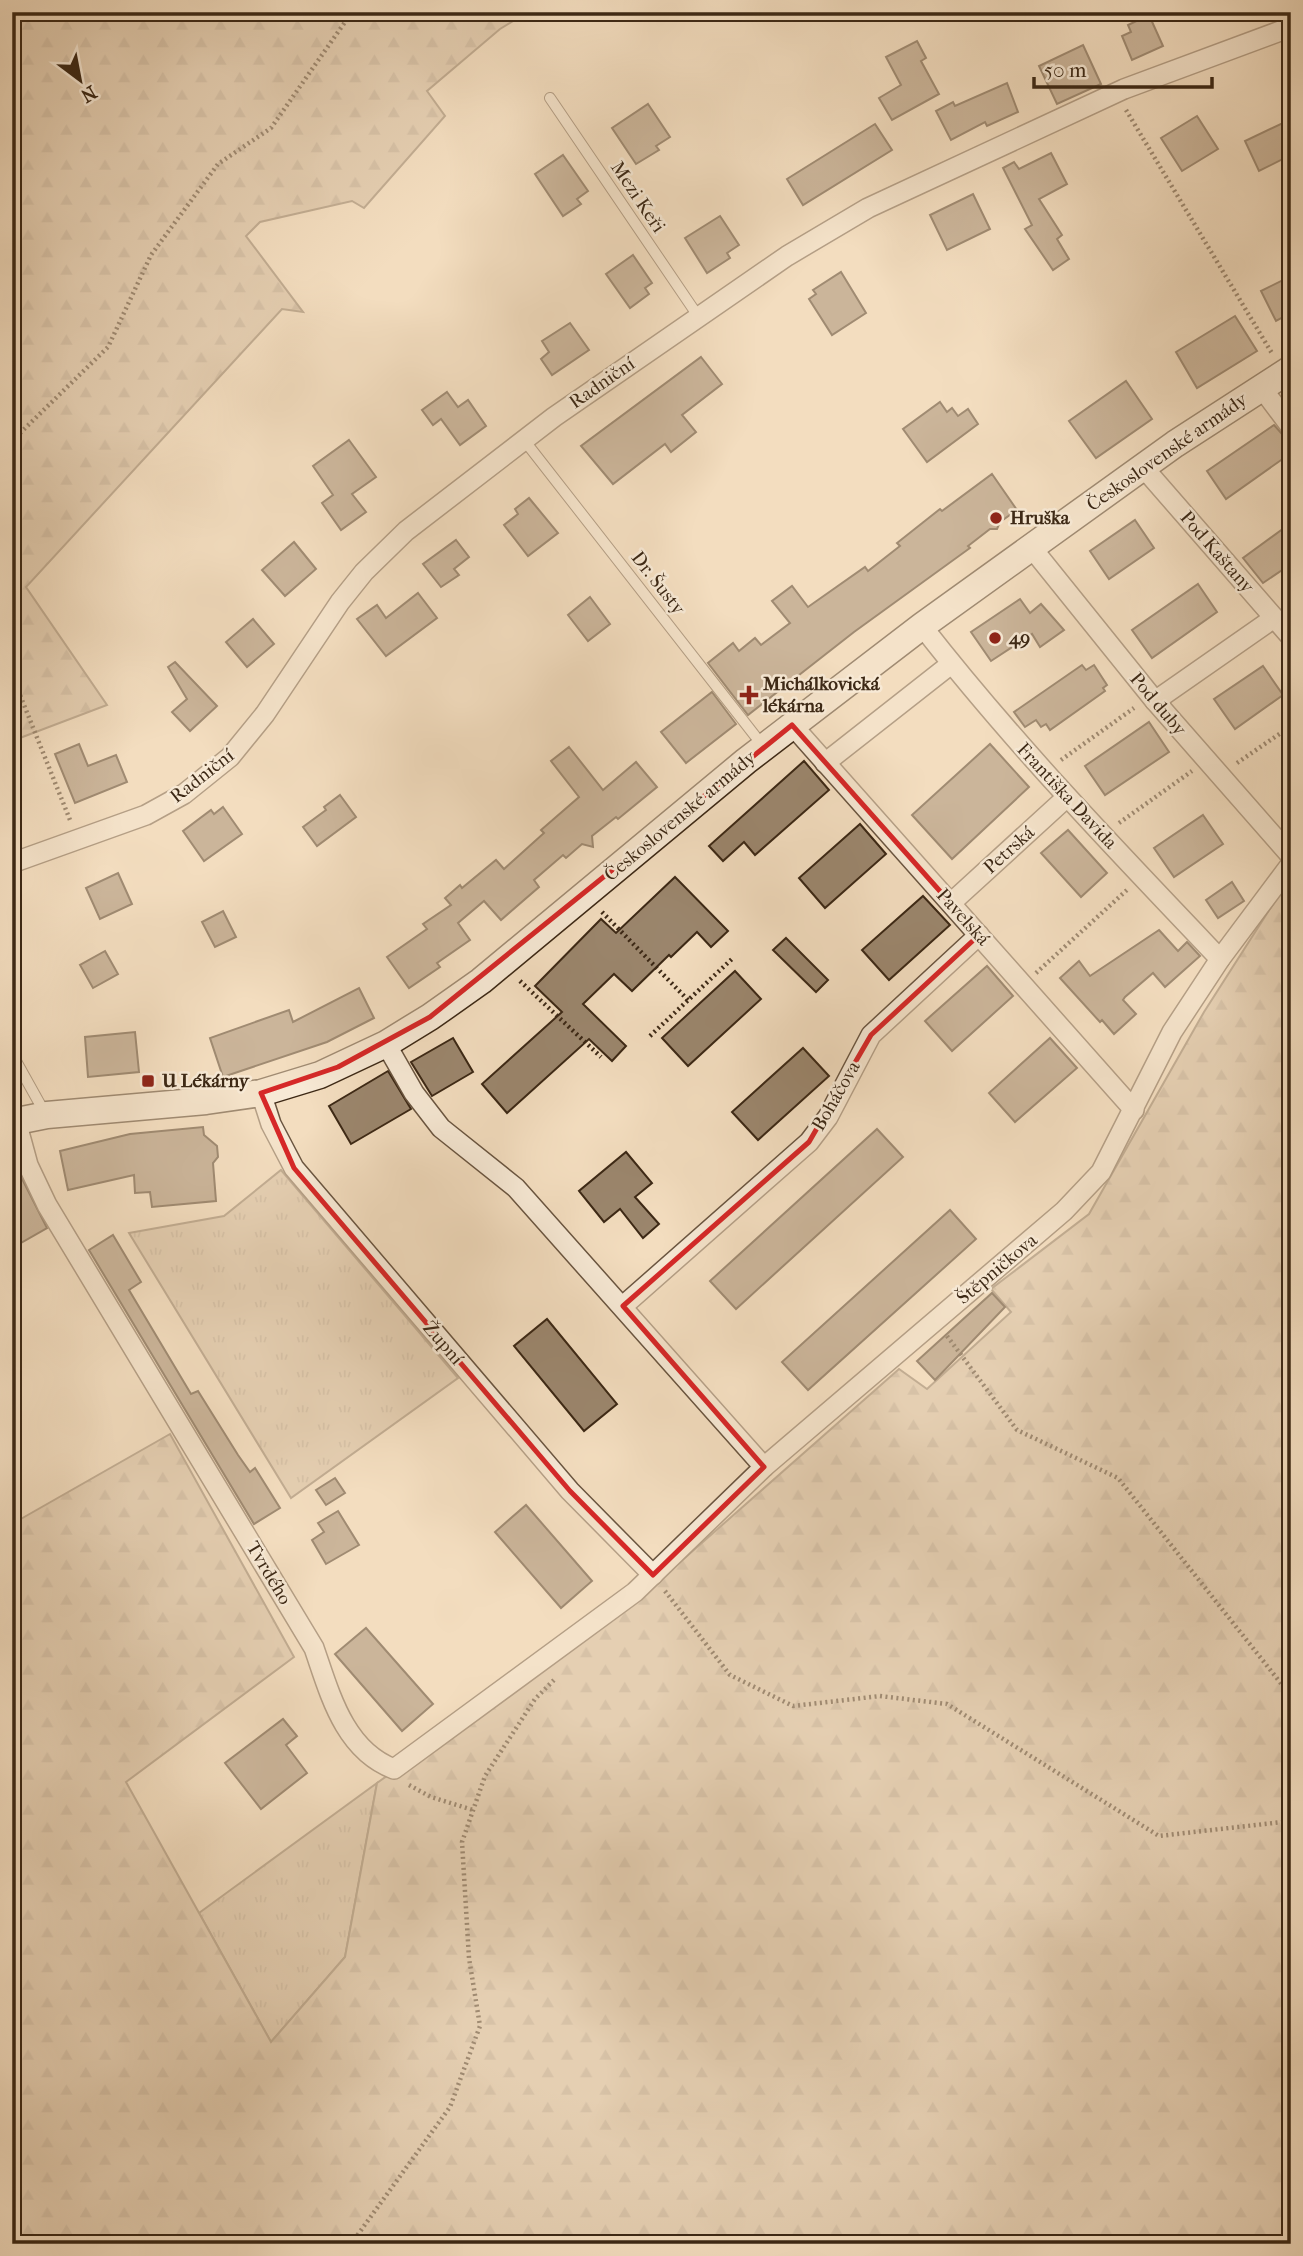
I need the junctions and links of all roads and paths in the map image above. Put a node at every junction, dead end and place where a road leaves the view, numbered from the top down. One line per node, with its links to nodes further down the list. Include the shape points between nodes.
1 (352, 12): 11 (path, via 271,128 218,164 151,255 108,347)
2 (1291, 27): 5 (street, Radniční, via 1124,89 868,208)
3 (550, 98): 5 (lane, Mezi Keři)
4 (1121, 103): 6 (path)
5 (698, 316): 10 (street, Radniční)
6 (1272, 351)
7 (1291, 369): 8 (street, Československé armády)
8 (1261, 387): 9 (street); 12 (street, Československé armády)
9 (1291, 427)
10 (524, 440): 22 (lane, Dr. Šusty); 28 (street, Radniční, via 406,531 363,572 230,757 165,805)
11 (12, 441)
12 (1143, 467): 13 (street, Československé armády); 14 (street, Pod Kaštany)
13 (1031, 547): 15 (street, Československé armády); 19 (street, Pod duby)
14 (1274, 618): 16 (street, Pod Kaštany); 19 (street)
15 (922, 626): 17 (street, Františka Davida); 20 (street, Československé armády)
16 (1291, 638)
17 (951, 664): 23 (street); 25 (street, Františka Davida)
18 (12, 675): 28 (path)
19 (1153, 699): 24 (street, Pod duby); 25 (path)
20 (792, 725): 22 (street, Československé armády); 23 (street, Pavelská)
21 (1291, 726): 24 (path)
22 (764, 747): 42 (street, Československé armády, via 481,981)
23 (825, 763): 33 (street, Pavelská)
24 (1213, 768): 27 (path); 29 (street, Pod duby)
25 (1044, 772): 26 (street, Františka Davida)
26 (1067, 797): 27 (street, Františka Davida); 33 (street, Petrská)
27 (1102, 835): 32 (street, Františka Davida)
28 (78, 839): 30 (street, Radniční)
29 (1291, 856)
30 (12, 863)
31 (1291, 864): 37 (street, Štěpničkova)
32 (1142, 877): 37 (street, Františka Davida); 39 (path)
33 (951, 903): 35 (street, Pavelská)
34 (596, 906): 40 (path)
35 (979, 935): 39 (street, Pavelská); 49 (street, Boháčova, via 871,1034 828,1117 809,1142)
36 (734, 957): 40 (path)
37 (1220, 960): 46 (street, Štěpničkova, via 1172,1032)
38 (517, 978): 44 (path)
39 (1023, 985): 46 (street, Pavelská)
40 (688, 1000): 41 (path)
41 (650, 1036)
42 (386, 1044): 45 (street, Československé armády, via 320,1075); 49 (street, via 441,1128 516,1188)
43 (12, 1054): 47 (lane)
44 (601, 1057)
45 (261, 1093): 47 (street, Československé armády); 52 (street, Župní, via 294,1168 570,1492)
46 (1134, 1110): 50 (street, Štěpničkova, via 1101,1172 1064,1211)
47 (47, 1115): 48 (street, Československé armády)
48 (14, 1122): 53 (street, Tvrdého, via 47,1205 314,1648 340,1719 379,1764 394,1769)
49 (624, 1306): 51 (street)
50 (936, 1321): 51 (street, Štěpničkova); 55 (path, via 1017,1430 1118,1478)
51 (764, 1467): 52 (street, Štěpničkova)
52 (653, 1575): 53 (street, Štěpničkova); 58 (path, via 730,1675 793,1706 880,1696 947,1704 1159,1836)
53 (621, 1604)
54 (562, 1673): 57 (path, via 535,1699 485,1776)
55 (1291, 1696)
56 (401, 1780): 57 (path, via 431,1797)
57 (473, 1810): 59 (path, via 461,1842 480,2026 450,2106)
58 (1291, 1821)
59 (351, 2244)

